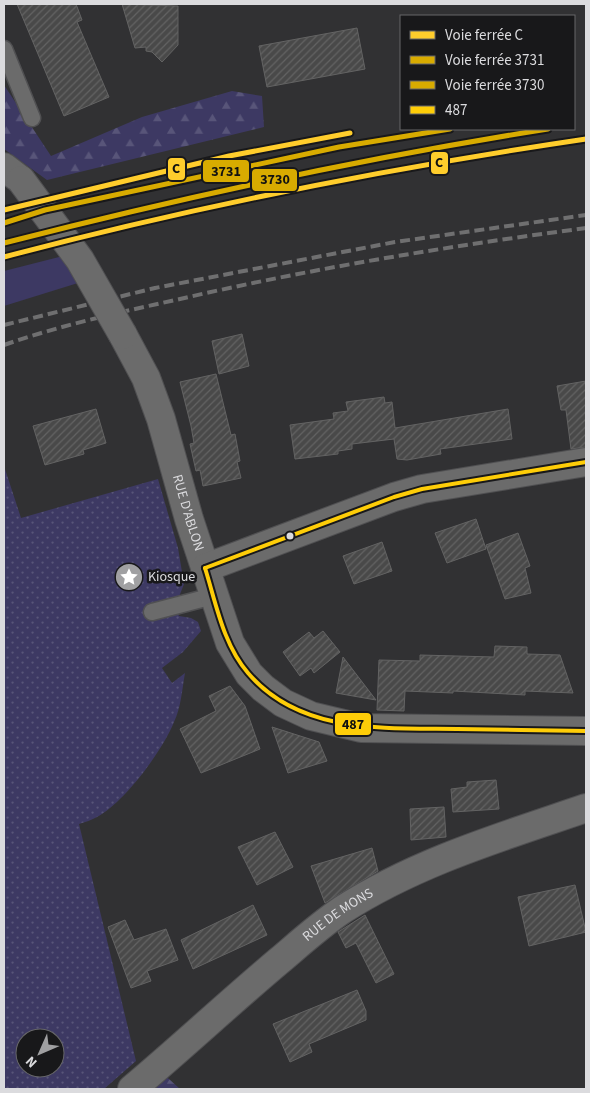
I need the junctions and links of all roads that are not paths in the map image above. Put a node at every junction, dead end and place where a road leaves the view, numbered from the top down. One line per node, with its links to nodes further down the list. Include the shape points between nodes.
1 (4, 49): 2 (lane)
2 (32, 118)
3 (13, 174): 5 (street, RUE D'ABLON, bridge, via 80,260 146,378)
4 (586, 462): 5 (street, via 422,489)
5 (205, 568): 6 (street, RUE D'ABLON)
6 (213, 596): 7 (lane); 8 (street, RUE D'ABLON, via 230,643 249,674 283,703 311,716 361,728)
7 (152, 612)
8 (586, 731)
9 (586, 808): 10 (street, RUE DE MONS, via 484,843 419,870 343,910)
10 (132, 1089)

